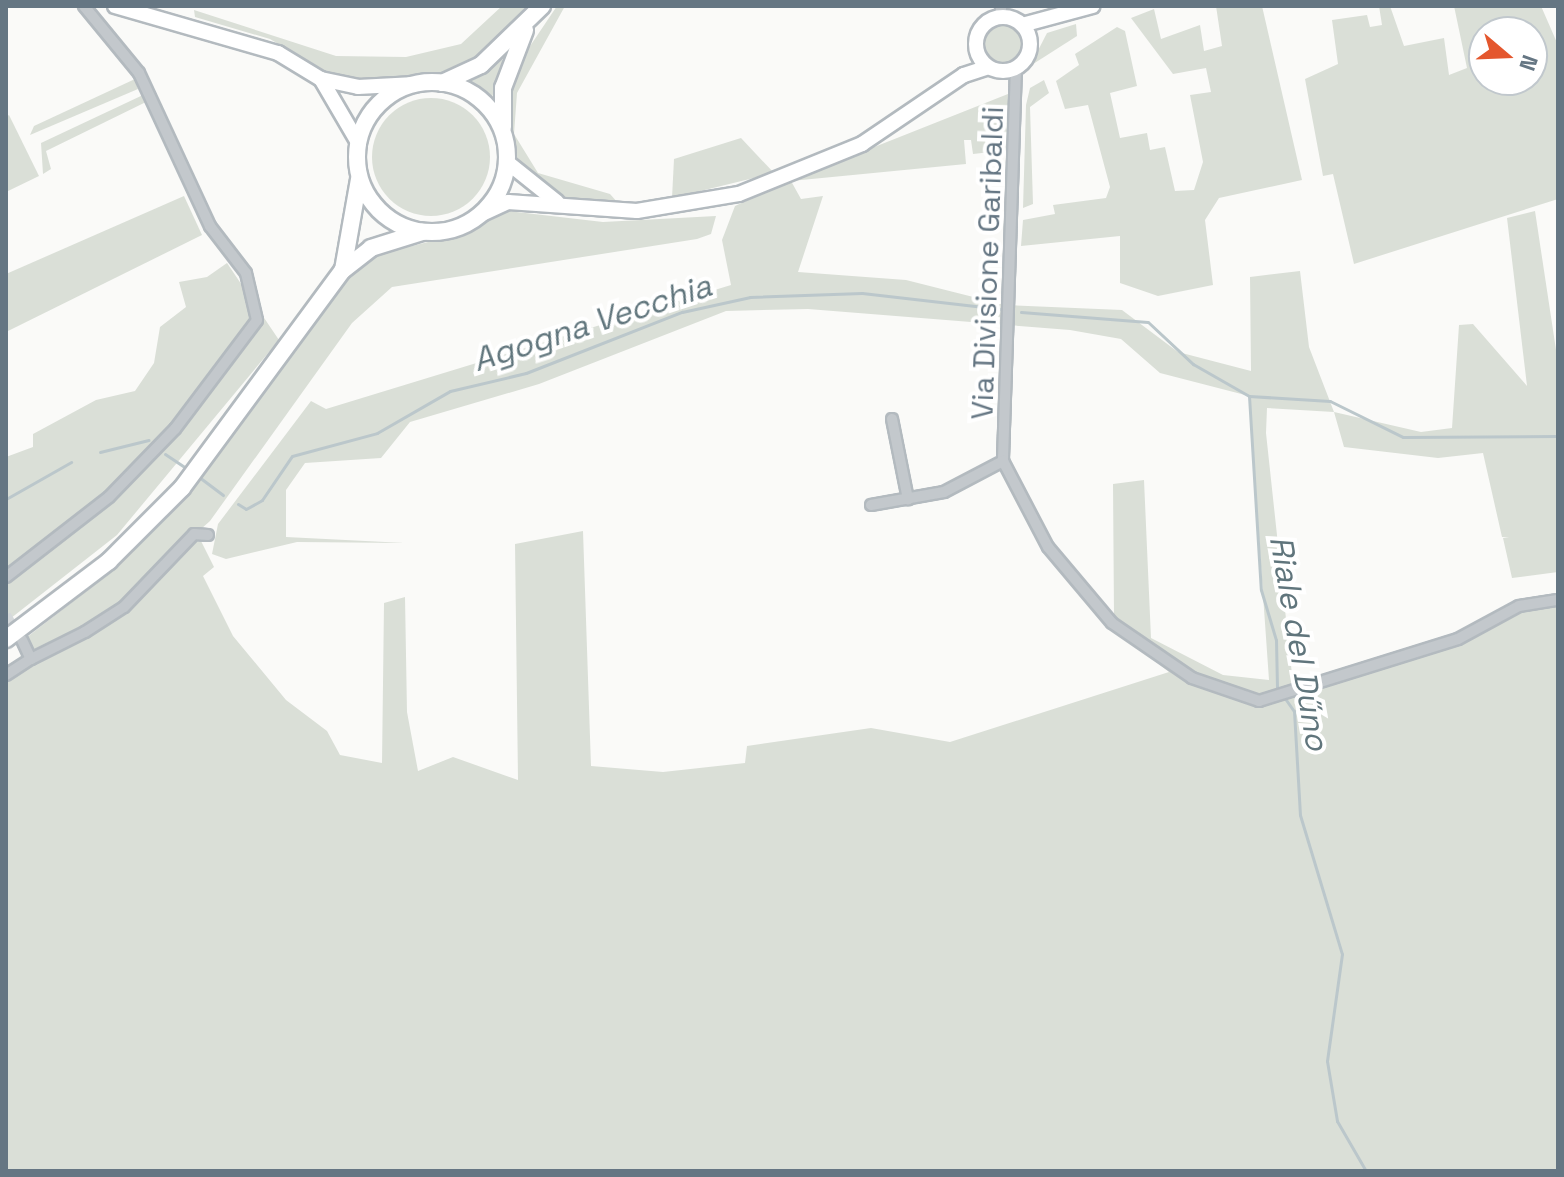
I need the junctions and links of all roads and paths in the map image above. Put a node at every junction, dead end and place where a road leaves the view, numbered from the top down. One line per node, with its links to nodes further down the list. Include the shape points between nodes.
1 (84, 6): 30 (street, via 139,73 210,226 246,273 257,320 175,429 109,497)
2 (115, 6): 14 (street, via 246,39)
3 (542, 6): 8 (main road)
4 (1093, 6): 6 (street)
5 (1001, 11): 7 (street); 10 (street, via 979,29)
6 (1073, 14): 7 (street); 9 (street)
7 (1022, 25): 9 (street)
8 (525, 29): 15 (main road, via 481,65); 17 (main road, via 503,88)
9 (1030, 47): 12 (street)
10 (976, 50): 11 (street); 13 (street)
11 (988, 67): 12 (street); 13 (street)
12 (1016, 67): 26 (street, Via Divisione Garibaldi)
13 (964, 75): 21 (street, via 862,144 739,194 637,211)
14 (321, 79): 16 (street, via 358,87); 18 (street)
15 (442, 83): 16 (main road); 17 (main road, via 480,99)
16 (415, 84): 18 (main road, via 378,106)
17 (503, 133): 19 (main road)
18 (359, 144): 20 (main road)
19 (507, 162): 21 (street); 22 (main road, via 503,182)
20 (359, 174): 23 (main road, via 382,213); 24 (main road, via 356,226)
21 (557, 203): 22 (street, via 508,202)
22 (480, 215): 23 (main road, via 453,229)
23 (422, 232): 24 (main road, via 371,248)
24 (342, 271): 32 (main road, via 182,488 109,561)
25 (892, 419): 27 (street)
26 (1003, 461): 27 (street, via 944,492); 31 (street, via 1048,547 1132,642 1243,701 1458,639 1519,606)
27 (908, 499): 28 (street)
28 (871, 505)
29 (208, 535): 33 (street, via 194,534 124,607)
30 (6, 577)
31 (1558, 600)
32 (14, 640): 33 (street)
33 (31, 659): 34 (street)
34 (6, 675)

